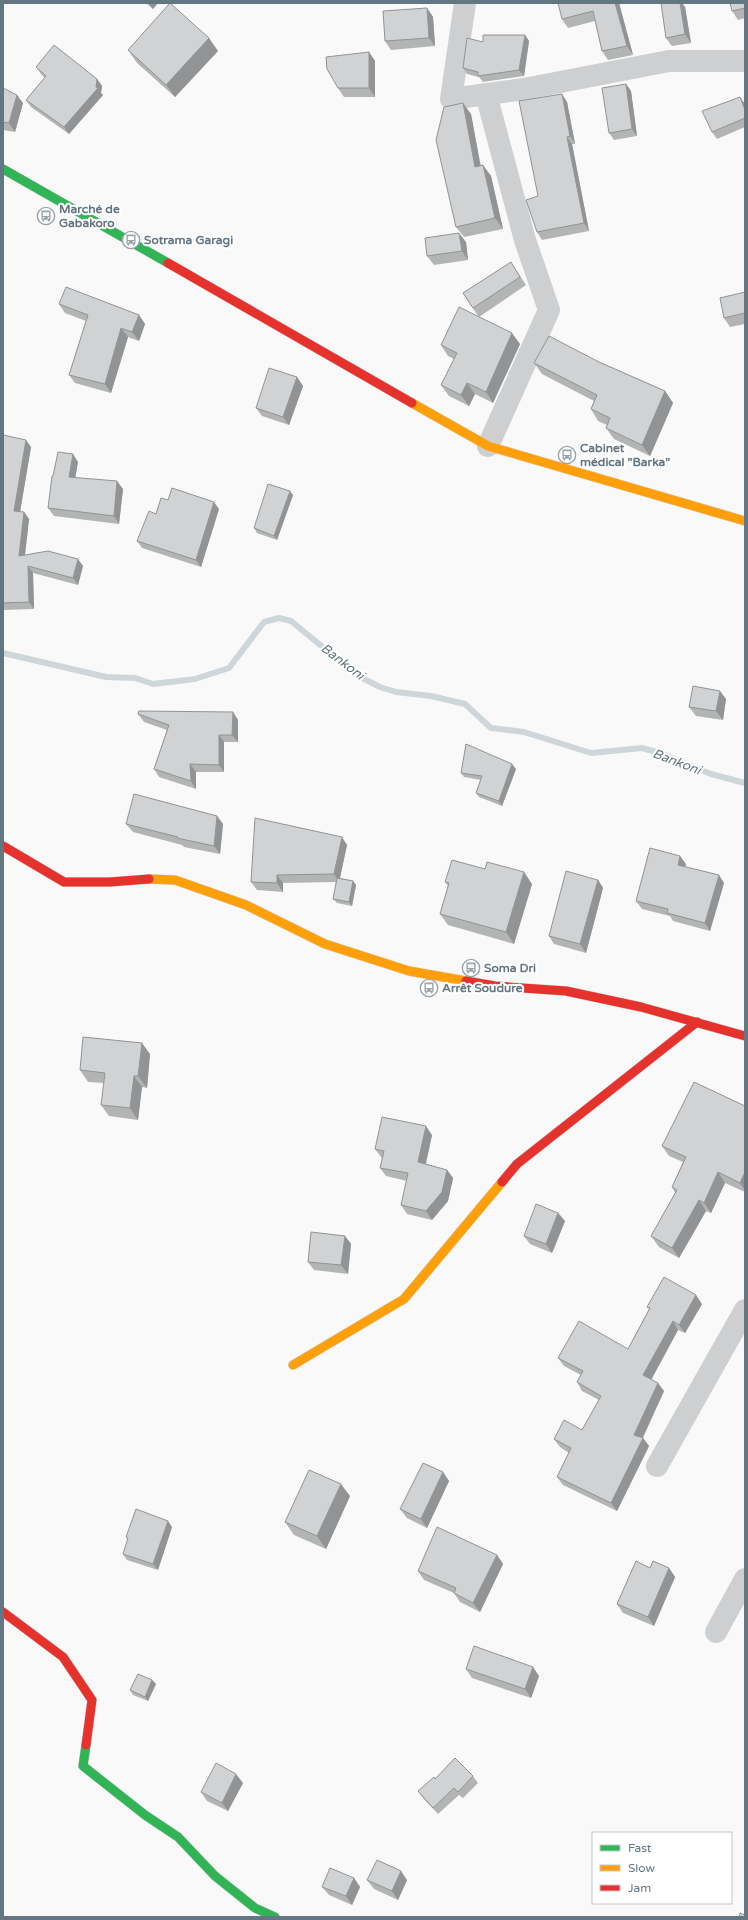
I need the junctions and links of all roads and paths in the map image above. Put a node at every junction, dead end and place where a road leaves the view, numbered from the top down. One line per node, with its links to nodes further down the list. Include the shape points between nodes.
1 (465, 3): 3 (street, via 451,99)
2 (745, 61): 3 (street, via 669,61)
3 (486, 94): 5 (street, via 525,240 549,310)
4 (3, 170): 5 (street)
5 (488, 446): 6 (street)
6 (745, 521)
7 (3, 846): 8 (street, via 64,882 175,880 246,906 325,944 410,971 495,986 566,991)
8 (697, 1022): 9 (street); 11 (street, via 517,1164 404,1299)
9 (745, 1036)
10 (745, 1310): 12 (street)
11 (293, 1365)
12 (657, 1466)
13 (745, 1579): 15 (street)
14 (3, 1612): 16 (street, via 63,1657 92,1700 83,1766 145,1815 178,1837 215,1876 255,1908)
15 (716, 1632)
16 (275, 1917)

